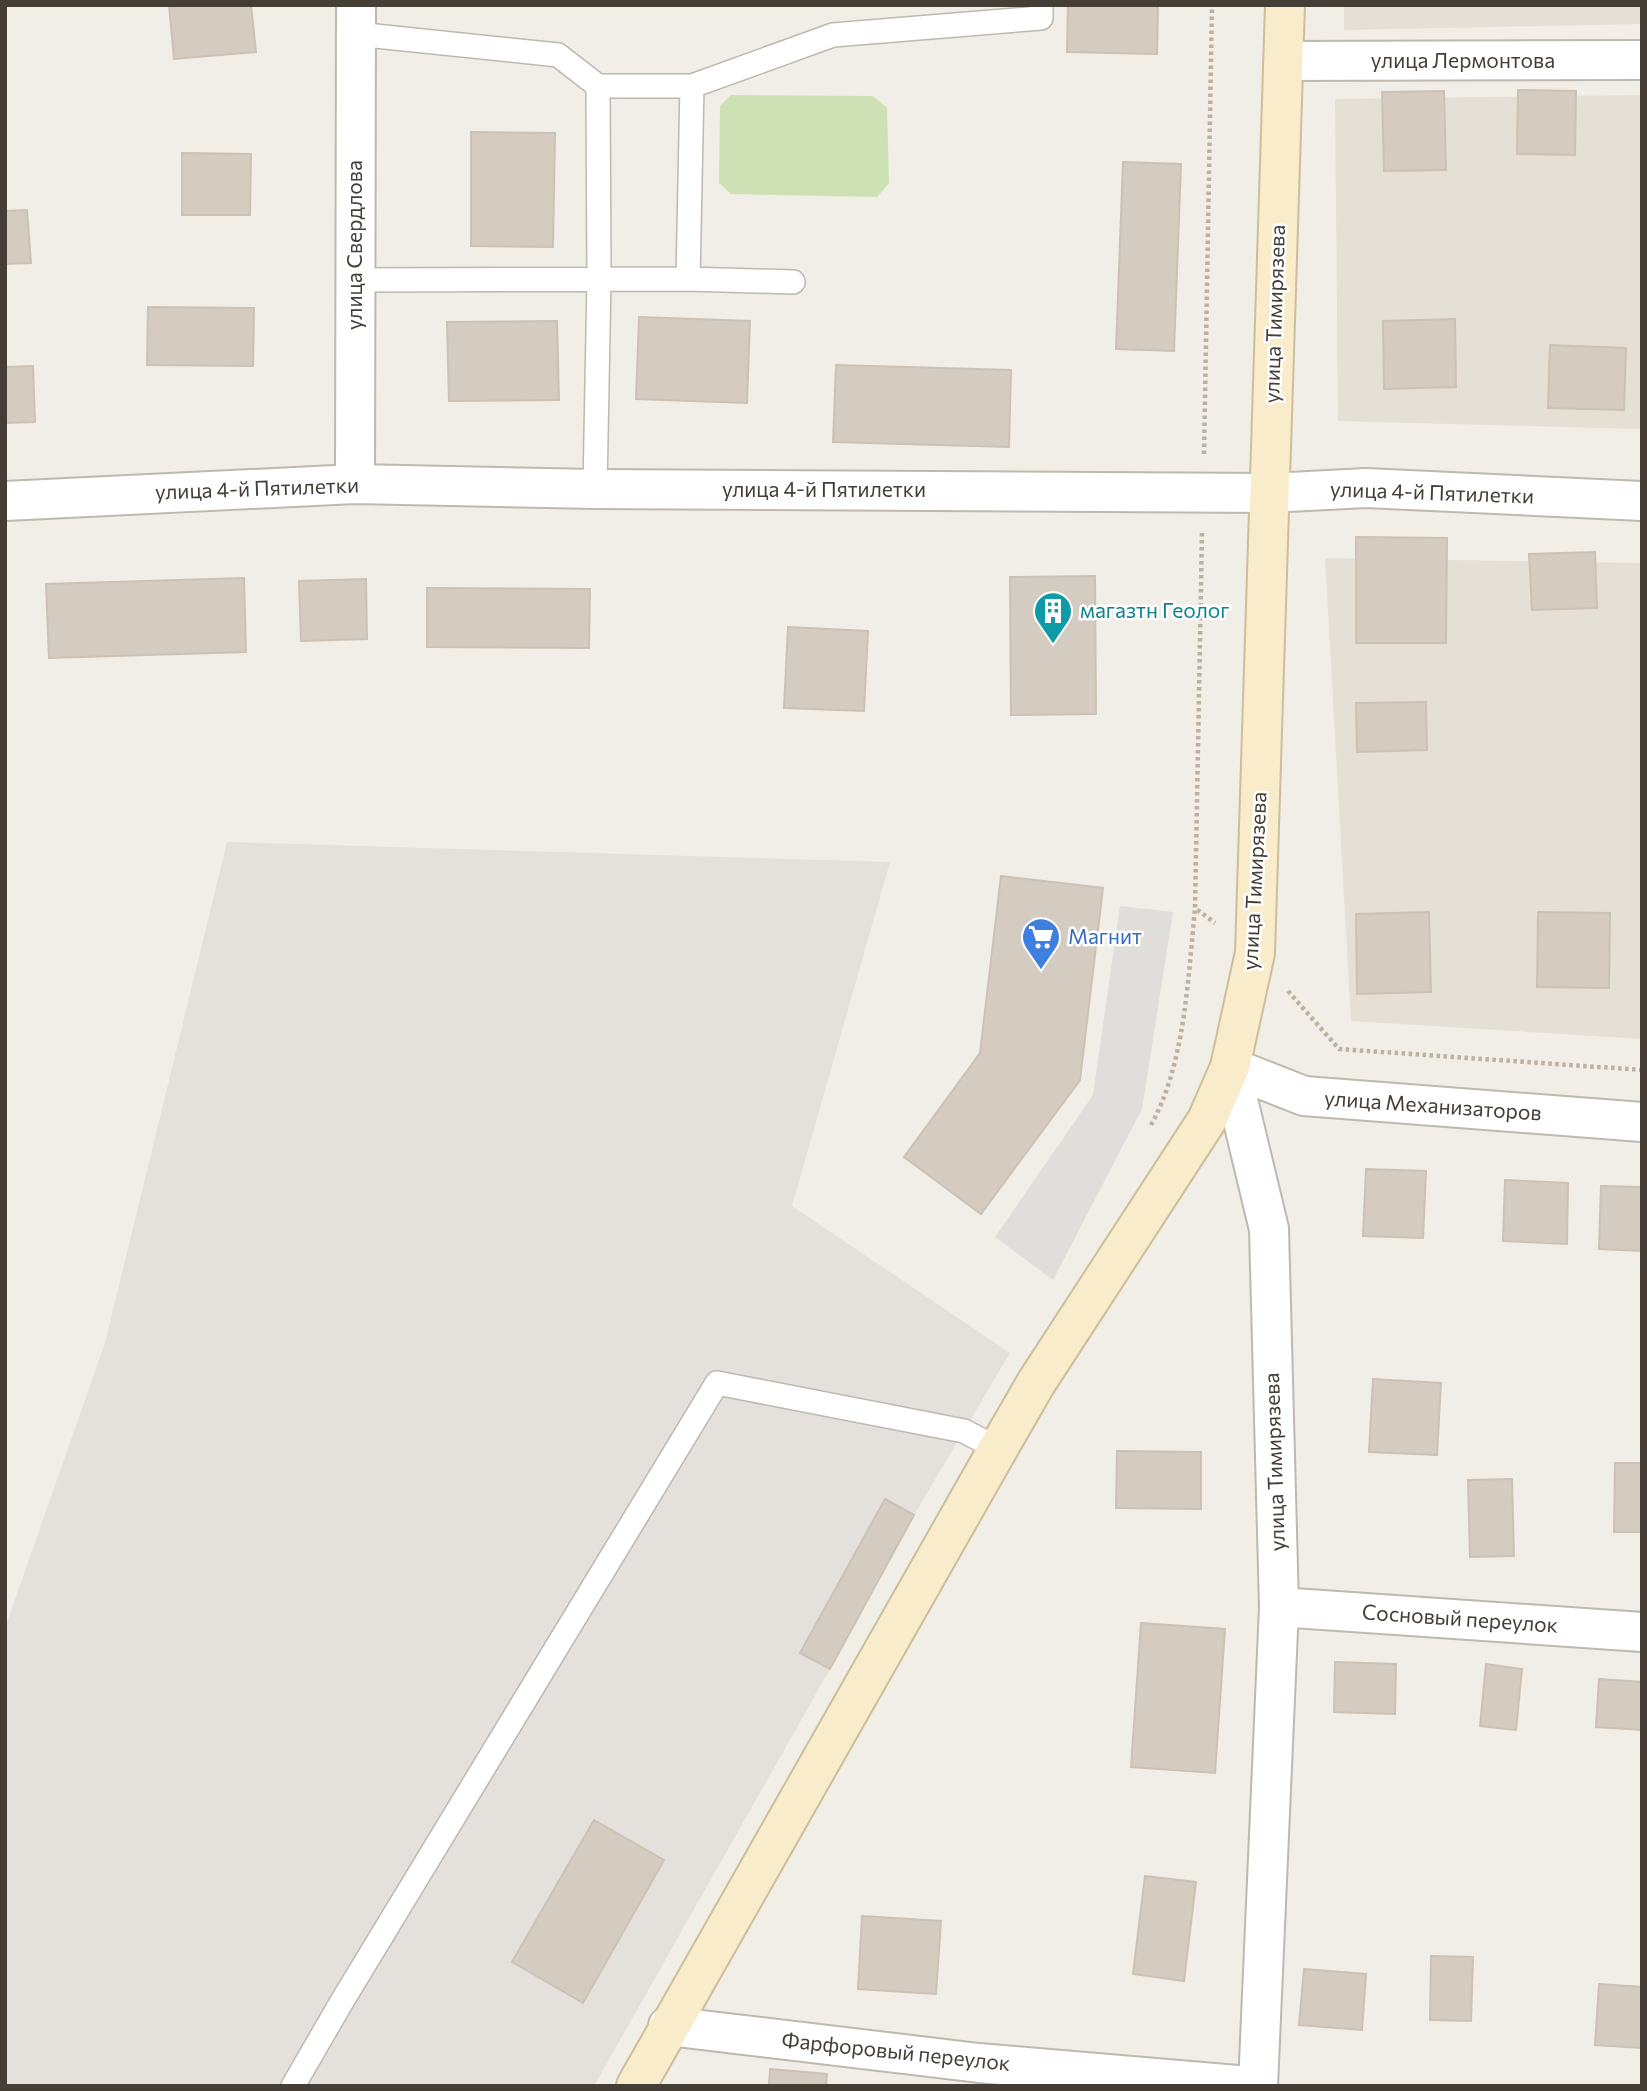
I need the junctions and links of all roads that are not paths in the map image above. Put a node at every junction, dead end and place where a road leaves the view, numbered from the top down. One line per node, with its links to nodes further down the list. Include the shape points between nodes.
1 (1041, 5): 7 (lane, via 1041,18 833,35)
2 (1285, 5): 5 (street, улица Тимирязева)
3 (356, 20): 6 (lane, via 558,55); 10 (street, улица Свердлова)
4 (1642, 60): 5 (street, улица Лермонтова)
5 (1284, 61): 14 (street, улица Тимирязева)
6 (598, 86): 7 (lane); 8 (lane)
7 (692, 86): 9 (lane)
8 (599, 279): 9 (lane); 10 (lane); 13 (lane)
9 (688, 279): 11 (lane)
10 (355, 280): 12 (street, улица Свердлова)
11 (793, 282)
12 (355, 484): 13 (street, улица 4-й Пятилетки); 15 (street, улица 4-й Пятилетки)
13 (595, 489): 14 (street, улица 4-й Пятилетки)
14 (1269, 493): 16 (street, улица 4-й Пятилетки, via 1366,488); 17 (street, улица Тимирязева, via 1255,953)
15 (5, 501)
16 (1642, 501)
17 (1230, 1067): 18 (street, улица Механизаторов, via 1304,1096); 19 (street, via 1207,1120); 20 (street, улица Тимирязева, via 1269,1229)
18 (1642, 1122)
19 (998, 1449): 22 (street); 23 (lane, via 964,1431 717,1383)
20 (1279, 1607): 21 (street, Сосновый переулок); 26 (street, улица Тимирязева)
21 (1642, 1632)
22 (668, 2026): 24 (street); 25 (street, Фарфоровый переулок, via 979,2063)
23 (293, 2086)
24 (636, 2086)
25 (1249, 2086)
26 (1258, 2086)

